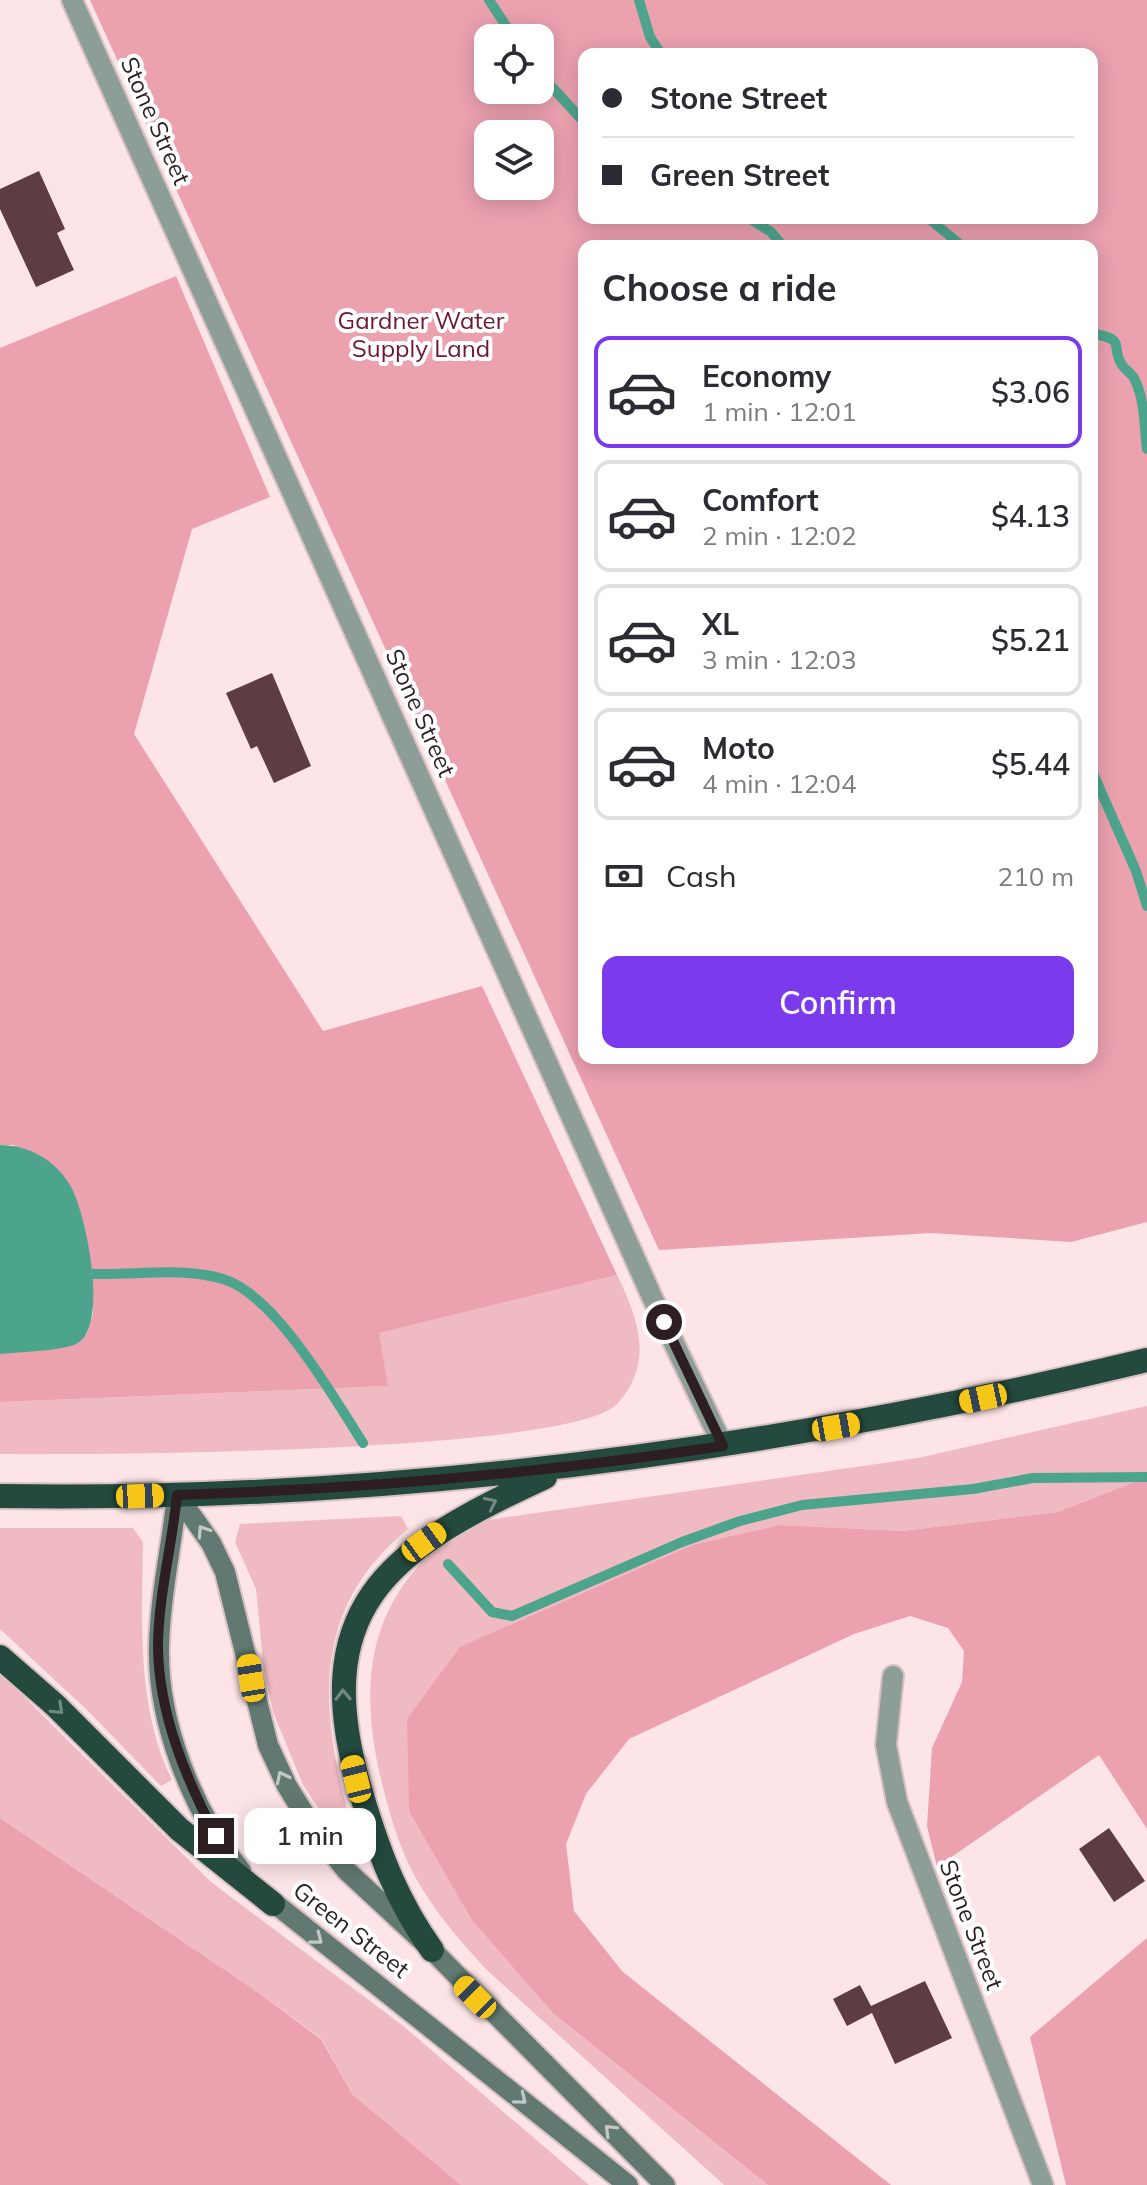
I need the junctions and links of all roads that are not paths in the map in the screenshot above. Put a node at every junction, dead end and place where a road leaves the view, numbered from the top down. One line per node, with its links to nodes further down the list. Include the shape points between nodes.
1 (72, 0): 3 (street, Stone Street)
2 (1147, 1360): 3 (highway, via 885,1418)
3 (723, 1446): 4 (highway)
4 (566, 1466): 5 (highway, via 377,1485); 10 (highway, one-way to 4, via 386,1874 356,1779 343,1704 350,1633 364,1604 409,1553 451,1524)
5 (177, 1495): 6 (highway); 9 (street, Green Street, via 158,1649 168,1715 188,1780 216,1836); 10 (street, Green Street, one-way to 5, via 347,1871 287,1786 256,1706 225,1572)
6 (0, 1496)
7 (0, 1657): 9 (highway, one-way to 9, via 179,1829)
8 (893, 1676): 13 (street, Stone Street, via 886,1745 897,1802)
9 (273, 1904): 11 (street, Green Street, one-way to 11)
10 (432, 1950): 12 (street, Green Street, one-way to 10)
11 (628, 2185)
12 (665, 2185)
13 (1043, 2185)

